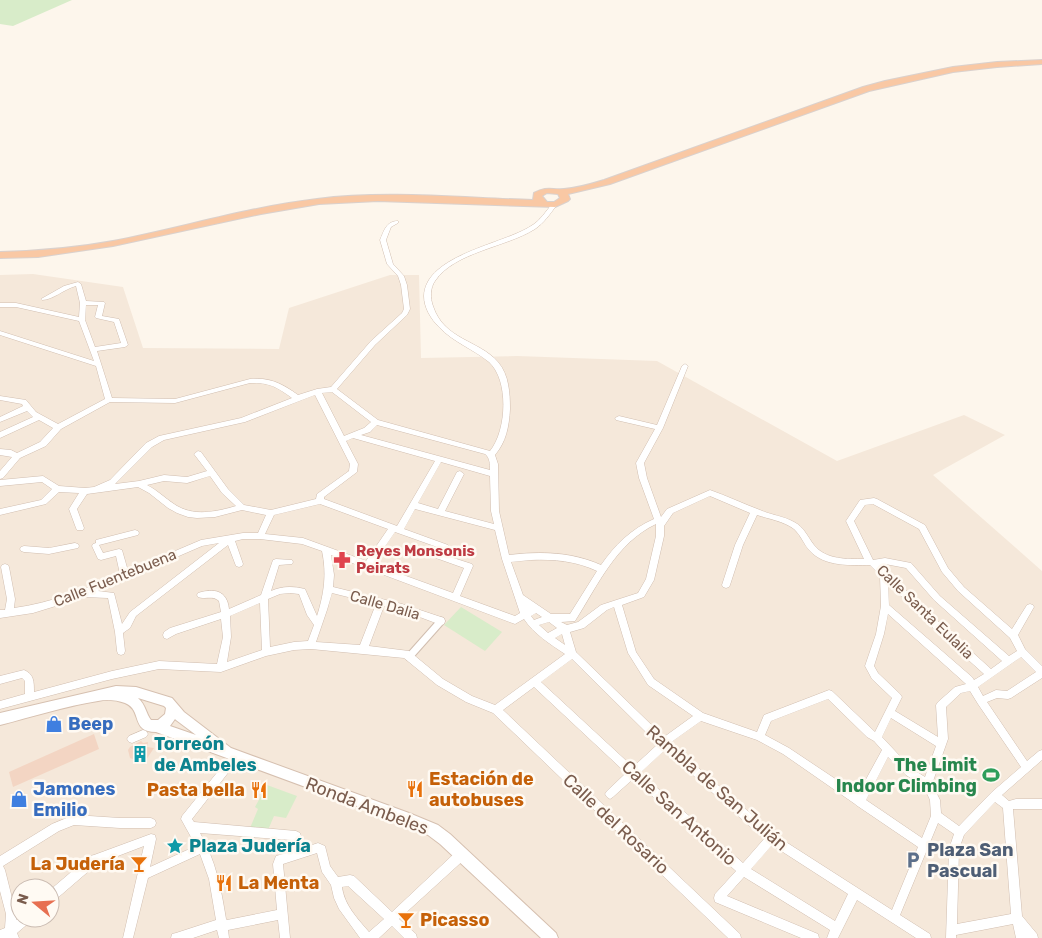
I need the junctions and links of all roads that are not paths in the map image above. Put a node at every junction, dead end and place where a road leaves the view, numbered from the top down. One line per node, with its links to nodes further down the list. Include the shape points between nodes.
1 (1042, 63): 2 (highway, via 964,71 896,84 614,184)
2 (563, 195): 3 (highway, via 546,190); 4 (highway, via 561,203)
3 (541, 201): 4 (highway); 5 (street); 7 (highway, via 332,195 262,206 94,244); 8 (highway, via 335,199 258,212 95,248)
4 (554, 205): 5 (street)
5 (544, 217): 34 (street, via 534,227 442,270 428,290 427,300 439,326 491,359 503,378 506,392 503,439)
6 (396, 222): 17 (street, via 389,226 383,240 390,264 404,285 405,314 373,343)
7 (0, 251)
8 (0, 255)
9 (44, 299): 10 (street, via 78,284)
10 (82, 303): 12 (street); 14 (street, via 102,303 98,317 117,320 125,345)
11 (0, 305): 12 (street, via 16,305)
12 (82, 320): 14 (street)
13 (0, 333): 15 (street)
14 (94, 350): 15 (street)
15 (99, 364): 21 (street)
16 (685, 366): 28 (street)
17 (333, 389): 18 (street); 26 (street)
18 (317, 391): 19 (street); 31 (street)
19 (296, 397): 21 (street, via 276,383 263,379 175,402); 44 (street, via 252,417 162,438 149,445 114,482)
20 (0, 398): 22 (street, via 21,401)
21 (109, 400): 27 (street)
22 (28, 407): 23 (street); 25 (street)
23 (39, 417): 27 (street); 29 (street)
24 (619, 418): 28 (street)
25 (0, 420)
26 (376, 422): 30 (street); 34 (street)
27 (58, 428): 35 (street, via 43,444)
28 (659, 428): 52 (street, via 640,463)
29 (0, 435)
30 (354, 436): 31 (street); 36 (street)
31 (341, 440): 45 (street, via 354,464 353,472 320,496)
32 (0, 452): 35 (street)
33 (198, 454): 37 (street)
34 (491, 455): 39 (street, Rambla de San Julián)
35 (17, 456): 40 (street)
36 (439, 460): 39 (street); 46 (street)
37 (211, 473): 42 (street, via 187,480 164,478); 47 (street)
38 (460, 474): 51 (street)
39 (494, 474): 54 (street, Rambla de San Julián)
40 (0, 476)
41 (0, 483): 43 (street, via 43,479)
42 (139, 484): 44 (street); 47 (street, via 186,514 216,514)
43 (57, 489): 44 (street); 48 (street, via 43,502)
44 (90, 490): 53 (street, via 73,509)
45 (320, 501): 50 (street); 55 (street)
46 (413, 505): 51 (street); 55 (street)
47 (242, 507): 50 (street)
48 (0, 511)
49 (755, 511): 52 (street, via 710,493 670,511); 64 (street, via 796,527 824,557 842,562); 71 (street)
50 (271, 513): 57 (street)
51 (440, 513): 54 (street)
52 (659, 522): 68 (street, via 645,524 632,534); 79 (street, via 660,536 650,580 641,595)
53 (80, 528)
54 (498, 528): 62 (street, Rambla de San Julián)
55 (396, 529): 66 (street); 76 (street, via 444,547 439,556 469,566)
56 (135, 533): 70 (street, via 98,544 101,557 119,552)
57 (260, 536): 58 (street, Calle Fuentebuena); 61 (street, Calle Fuentebuena, via 303,541)
58 (230, 538): 65 (street); 70 (street, Calle Fuentebuena, via 201,543); 91 (street, via 133,614)
59 (75, 546): 60 (street, via 49,551)
60 (24, 549)
61 (326, 550): 66 (street, Calle Fuentebuena); 72 (street, via 330,564)
62 (506, 560): 68 (street, via 544,555 587,563); 75 (street, Rambla de San Julián)
63 (289, 562): 77 (street, via 276,562)
64 (872, 562): 69 (street, Calle Santa Eulalia); 93 (street, Calle Santa Eulalia, via 850,521 863,502 869,500 922,527 945,570 961,589); 102 (street, via 908,565 937,598)
65 (239, 564)
66 (368, 564): 76 (street, Calle Fuentebuena)
67 (6, 567): 83 (street, via 11,599)
68 (603, 570): 86 (street, via 572,618)
69 (884, 574): 80 (street); 105 (street, Calle Santa Eulalia)
70 (125, 576): 73 (street, Calle Fuentebuena)
71 (726, 585)
72 (329, 589): 78 (street, Calle Dalia); 88 (street)
73 (80, 595): 83 (street, Calle Fuentebuena, via 33,609); 91 (street, via 110,595)
74 (201, 595): 84 (street, via 222,597)
75 (518, 596): 82 (street); 85 (street, Rambla de San Julián)
76 (455, 597): 85 (street, Calle Fuentebuena, via 515,620)
77 (264, 598): 84 (street); 88 (street, via 278,591 302,592 310,615); 98 (street)
78 (381, 602): 87 (street, Calle Dalia); 96 (street)
79 (617, 603): 90 (street, via 604,607 581,625); 118 (street, via 632,653 651,682)
80 (885, 606): 108 (street); 116 (street, via 869,666 897,697)
81 (1030, 608): 93 (street)
82 (537, 609): 85 (street, Calle Fuentebuena); 86 (street)
83 (4, 612)
84 (226, 614): 92 (street); 103 (street, via 227,637)
85 (525, 614): 89 (street, Rambla de San Julián)
86 (550, 618): 89 (street); 90 (street)
87 (441, 621): 101 (street)
88 (318, 624): 95 (street)
89 (532, 624): 94 (street, Rambla de San Julián)
90 (565, 629): 94 (street); 100 (street)
91 (119, 632): 97 (street)
92 (167, 635)
93 (1013, 635): 99 (street)
94 (548, 638): 100 (street, Rambla de San Julián)
95 (311, 645): 96 (street); 98 (street)
96 (363, 649): 101 (street)
97 (121, 651)
98 (266, 652): 103 (street)
99 (1022, 652): 102 (street); 104 (street)
100 (572, 654): 107 (street); 125 (street, Rambla de San Julián)
101 (409, 657): 115 (street, via 469,700)
102 (1009, 661): 105 (street)
103 (221, 668): 109 (street, via 159,665)
104 (1042, 672): 112 (street, via 1008,695 996,694)
105 (990, 674): 108 (street)
106 (0, 680): 109 (street, via 24,674 29,679)
107 (534, 681): 115 (street); 131 (street, Calle San Antonio)
108 (973, 686): 112 (street); 126 (street, via 958,690 941,705)
109 (30, 695): 113 (street)
110 (100, 695): 111 (main road, Ronda Ambeles, via 136,692); 117 (main road, Ronda Ambeles, via 114,695 133,701); 119 (main road)
111 (160, 700): 114 (main road, Ronda Ambeles, via 168,702); 117 (main road, via 147,706)
112 (981, 702): 130 (street)
113 (0, 704)
114 (172, 708): 120 (main road, via 170,718); 129 (main road, Ronda Ambeles)
115 (496, 710): 170 (street, Calle del Rosario)
116 (890, 712): 123 (street); 126 (street)
117 (143, 713): 120 (main road, Ronda Ambeles, via 144,722)
118 (700, 716): 122 (street); 125 (street)
119 (2, 720)
120 (156, 726): 129 (main road, Ronda Ambeles)
121 (143, 734): 124 (street)
122 (760, 737): 123 (street, via 767,718 829,694); 135 (street, via 786,751)
123 (877, 738): 127 (street)
124 (132, 740)
125 (665, 743): 131 (street); 142 (street, Rambla de San Julián)
126 (942, 744): 132 (street)
127 (887, 750): 132 (street, via 909,772); 135 (street)
128 (1042, 754): 130 (street)
129 (235, 757): 140 (street); 146 (main road, Ronda Ambeles, via 410,819 433,830)
130 (1027, 768): 134 (street)
131 (632, 772): 133 (street); 149 (street, Calle San Antonio)
132 (927, 784): 138 (street, via 935,800)
133 (610, 794)
134 (995, 795): 137 (street); 141 (street)
135 (859, 802): 143 (street)
136 (1040, 805): 137 (street, via 1014,803)
137 (1008, 806): 156 (street)
138 (936, 816): 141 (street); 143 (street)
139 (151, 822): 147 (street, via 74,820 56,827)
140 (188, 823): 144 (street); 145 (street, via 296,836)
141 (960, 832): 160 (street, via 954,849)
142 (770, 839): 149 (street); 153 (street, Rambla de San Julián)
143 (924, 845): 155 (street)
144 (203, 848): 150 (street); 158 (street, via 214,879)
145 (295, 854): 151 (street, via 321,849 326,868); 154 (street, via 283,858 278,864)
146 (462, 854): 157 (street); 169 (main road, Ronda Ambeles)
147 (0, 862)
148 (0, 870): 161 (street, via 12,914)
149 (744, 871): 159 (street, Calle San Antonio); 171 (street, via 719,898)
150 (144, 875): 152 (street, via 151,839 94,860); 162 (street)
151 (336, 883): 157 (street, via 350,880); 166 (street, via 336,892 345,910)
152 (60, 889)
153 (854, 894): 155 (street, Rambla de San Julián); 159 (street)
154 (283, 914): 158 (street); 165 (street)
155 (894, 918): 172 (street, Rambla de San Julián)
156 (1017, 918): 160 (street); 173 (street); 174 (street)
157 (392, 919): 167 (street); 168 (street)
158 (223, 924): 163 (street); 164 (street)
159 (834, 933)
160 (951, 934)
161 (8, 935)
162 (128, 938)
163 (176, 938)
164 (224, 938)
165 (285, 938)
166 (366, 938)
167 (371, 938)
168 (412, 938)
169 (551, 938)
170 (736, 938)
171 (814, 938)
172 (926, 938)
173 (1021, 938)
174 (1033, 938)

